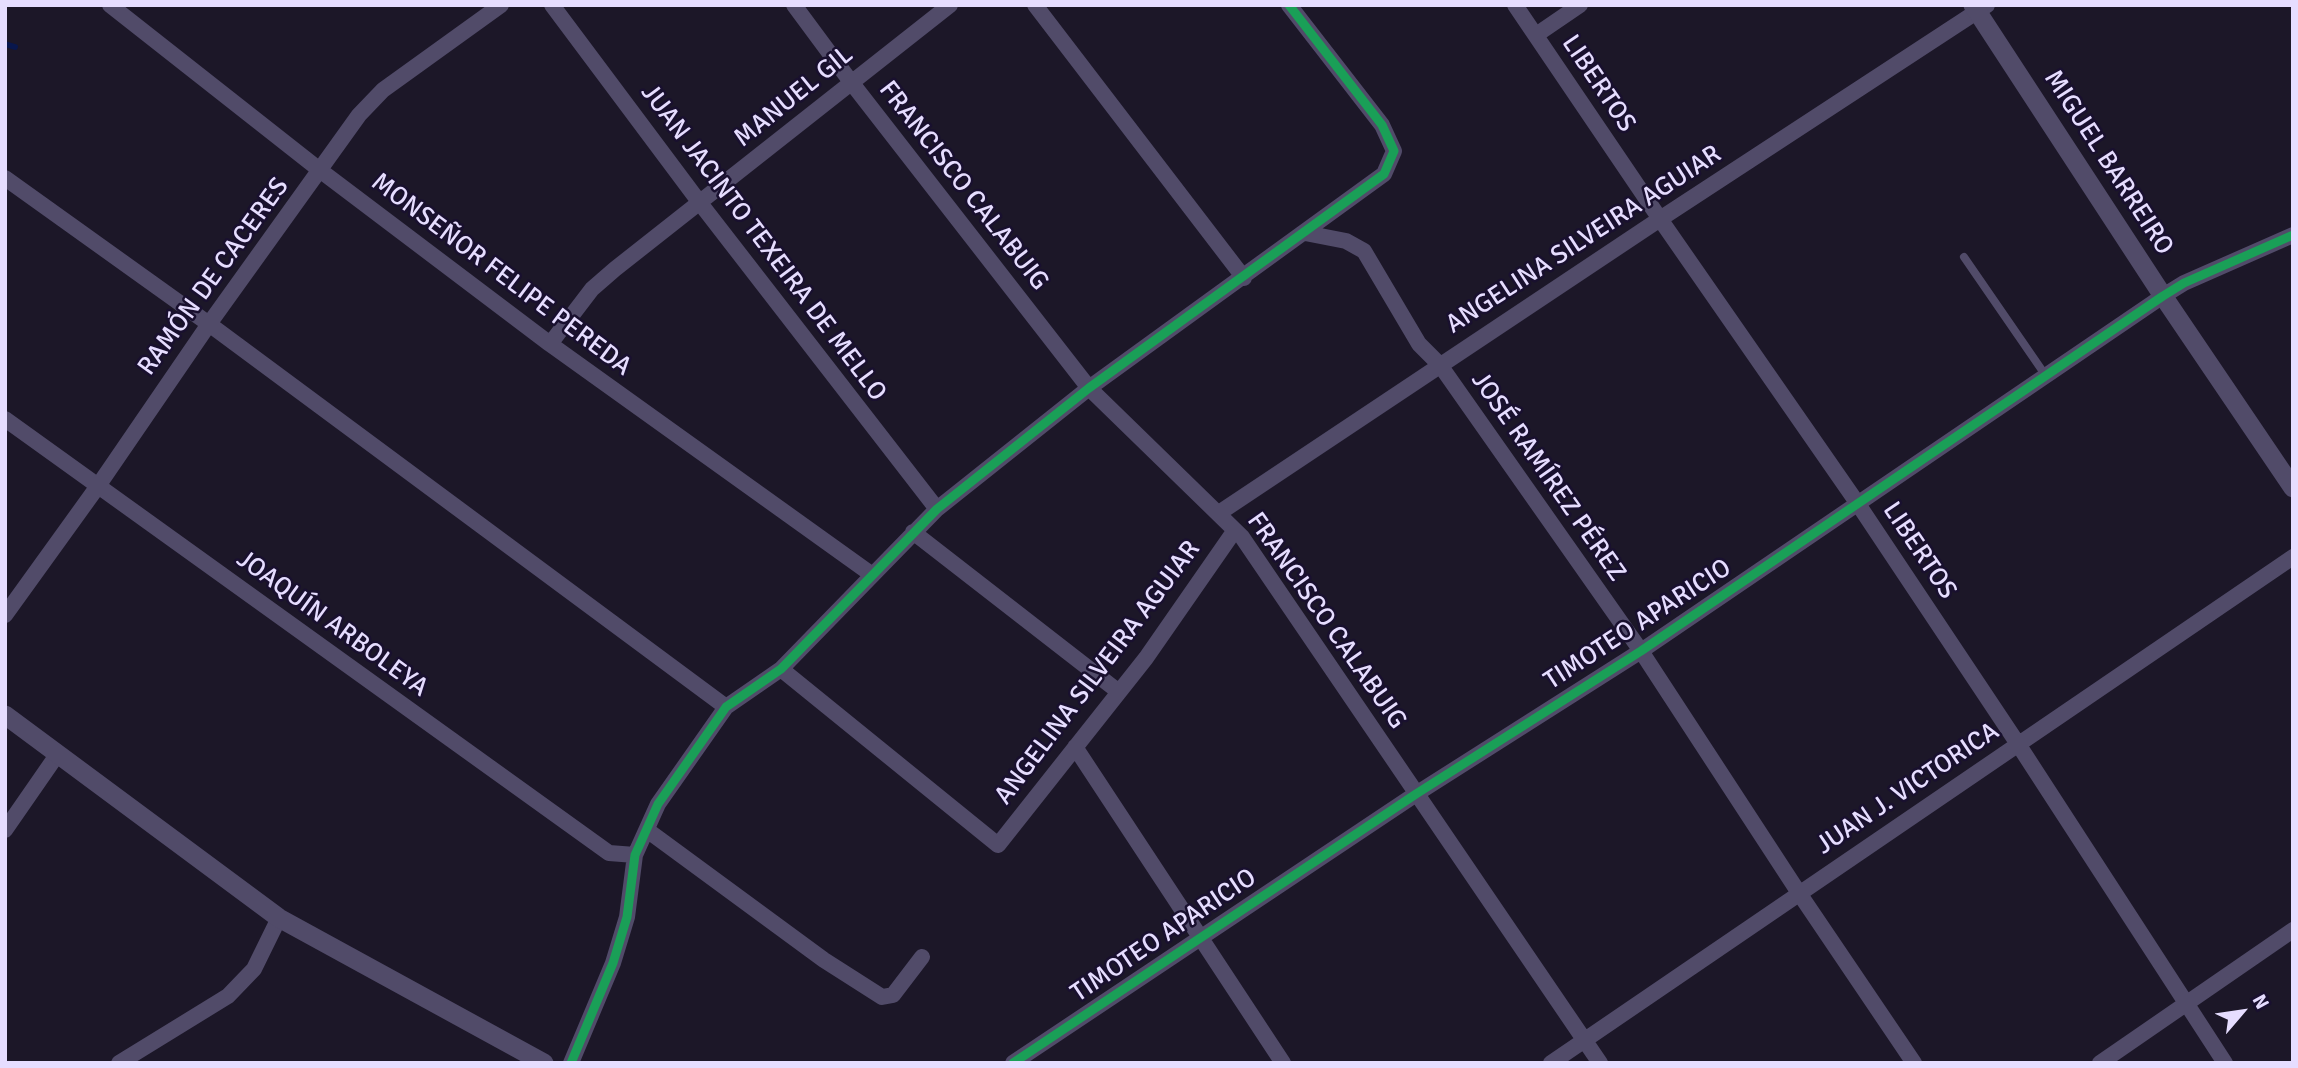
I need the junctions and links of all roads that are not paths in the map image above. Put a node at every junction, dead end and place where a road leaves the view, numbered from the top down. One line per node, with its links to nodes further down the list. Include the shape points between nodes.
1 (110, 5): 13 (street, MONSEÑOR FELIPE PEREDA)
2 (502, 5): 13 (street, RAMÓN DE CACERES, via 383,90 359,115)
3 (552, 5): 15 (street, JUAN JACINTO TEXEIRA DE MELLO)
4 (794, 5): 12 (street, FRANCISCO CALABUIG)
5 (950, 5): 12 (street, MANUEL GIL)
6 (1035, 5): 20 (street)
7 (1289, 5): 17 (street, via 1382,125 1394,151 1384,174)
8 (1515, 5): 11 (street, LIBERTOS)
9 (1580, 5): 11 (street)
10 (1979, 7): 16 (street, ANGELINA SILVEIRA AGUIAR); 21 (street, MIGUEL BARREIRO)
11 (1536, 35): 16 (street, LIBERTOS)
12 (851, 82): 15 (street, MANUEL GIL); 26 (street, FRANCISCO CALABUIG)
13 (321, 171): 22 (street, RAMÓN DE CACERES); 23 (street, MONSEÑOR FELIPE PEREDA)
14 (5, 178): 22 (street)
15 (701, 203): 23 (street, MANUEL GIL, via 592,289); 31 (street, JUAN JACINTO TEXEIRA DE MELLO)
16 (1660, 219): 24 (street, ANGELINA SILVEIRA AGUIAR); 30 (street, LIBERTOS)
17 (1305, 233): 20 (street); 24 (street, JOSÉ RAMÍREZ PÉREZ, via 1346,240 1364,250 1419,344)
18 (2293, 235): 21 (street, TIMOTEO APARICIO)
19 (1964, 257): 25 (lane)
20 (1244, 278): 26 (street)
21 (2163, 296): 25 (street, TIMOTEO APARICIO); 29 (street, MIGUEL BARREIRO)
22 (209, 324): 28 (street, RAMÓN DE CACERES); 41 (street)
23 (550, 344): 36 (street, MONSEÑOR FELIPE PEREDA)
24 (1440, 365): 32 (street, ANGELINA SILVEIRA AGUIAR); 38 (street, JOSÉ RAMÍREZ PÉREZ)
25 (2046, 376): 30 (street, TIMOTEO APARICIO)
26 (1089, 388): 31 (street); 32 (street, FRANCISCO CALABUIG)
27 (5, 419): 28 (street, JOAQUÍN ARBOLEYA)
28 (98, 486): 37 (street, RAMÓN DE CACERES); 49 (street, JOAQUÍN ARBOLEYA, via 609,853)
29 (2293, 488)
30 (1858, 504): 38 (street, TIMOTEO APARICIO); 43 (street, LIBERTOS)
31 (937, 509): 34 (street)
32 (1219, 513): 33 (street, FRANCISCO CALABUIG)
33 (1236, 530): 40 (street, ANGELINA SILVEIRA AGUIAR); 46 (street, FRANCISCO CALABUIG)
34 (913, 531): 36 (street); 40 (street)
35 (2293, 557): 43 (street, JUAN J. VICTORICA)
36 (872, 574): 39 (street)
37 (5, 615)
38 (1641, 650): 46 (street, TIMOTEO APARICIO); 50 (street, JOSÉ RAMÍREZ PÉREZ)
39 (781, 669): 41 (street); 44 (street, ANGELINA SILVEIRA AGUIAR, via 998,845)
40 (1119, 692): 44 (street, ANGELINA SILVEIRA AGUIAR)
41 (726, 708): 48 (street, via 658,804)
42 (5, 715): 45 (street)
43 (2018, 744): 50 (street, JUAN J. VICTORICA); 55 (street, LIBERTOS)
44 (1075, 747): 53 (street)
45 (57, 755): 47 (street); 51 (street)
46 (1416, 794): 53 (street, TIMOTEO APARICIO); 56 (street, FRANCISCO CALABUIG)
47 (5, 830)
48 (647, 830): 49 (street); 54 (street, via 882,997 893,995)
49 (635, 855): 59 (street, via 627,917)
50 (1799, 893): 56 (street, JUAN J. VICTORICA); 64 (street, JOSÉ RAMÍREZ PÉREZ)
51 (279, 918): 57 (street, via 254,969 228,996); 58 (street)
52 (2293, 930): 55 (street)
53 (1200, 936): 60 (street, TIMOTEO APARICIO); 61 (street)
54 (922, 957)
55 (2186, 1004): 65 (street); 66 (street, LIBERTOS)
56 (1585, 1040): 62 (street, JUAN J. VICTORICA); 63 (street, FRANCISCO CALABUIG)
57 (119, 1063)
58 (544, 1063)
59 (572, 1063)
60 (1013, 1063)
61 (1283, 1063)
62 (1551, 1063)
63 (1600, 1063)
64 (1914, 1063)
65 (2100, 1063)
66 (2225, 1063)

